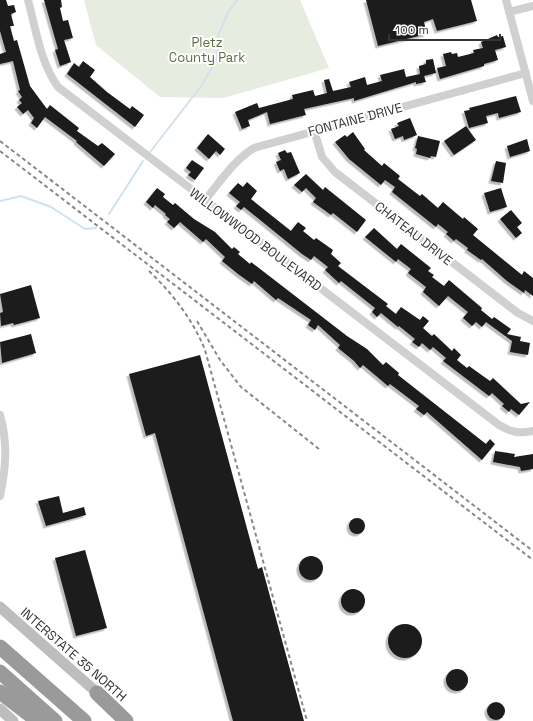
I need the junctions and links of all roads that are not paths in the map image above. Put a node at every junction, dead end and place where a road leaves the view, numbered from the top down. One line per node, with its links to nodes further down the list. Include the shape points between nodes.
1 (28, 0): 8 (street, WILLOWWOOD BOULEVARD, via 44,62 58,87)
2 (506, 0): 4 (street)
3 (533, 6): 4 (street)
4 (510, 12): 5 (street)
5 (526, 73): 6 (street); 7 (street, FONTAINE DRIVE)
6 (533, 101)
7 (314, 130): 8 (street, FONTAINE DRIVE, via 273,141 247,152); 9 (street, CHATEAU DRIVE, via 322,157 335,172 518,313)
8 (205, 200): 11 (street, WILLOWWOOD BOULEVARD, via 499,424 515,433)
9 (533, 320)
10 (0, 415): 12 (street, via 6,458)
11 (533, 431)
12 (0, 496)
13 (0, 607): 17 (main road, INTERSTATE 35 NORTH)
14 (0, 647): 22 (highway)
15 (0, 672): 21 (highway)
16 (0, 692): 20 (highway)
17 (97, 693): 23 (highway); 24 (main road, INTERSTATE 35 NORTH)
18 (0, 709): 19 (main road)
19 (13, 721)
20 (38, 721)
21 (55, 721)
22 (84, 721)
23 (126, 721)
24 (130, 721)

